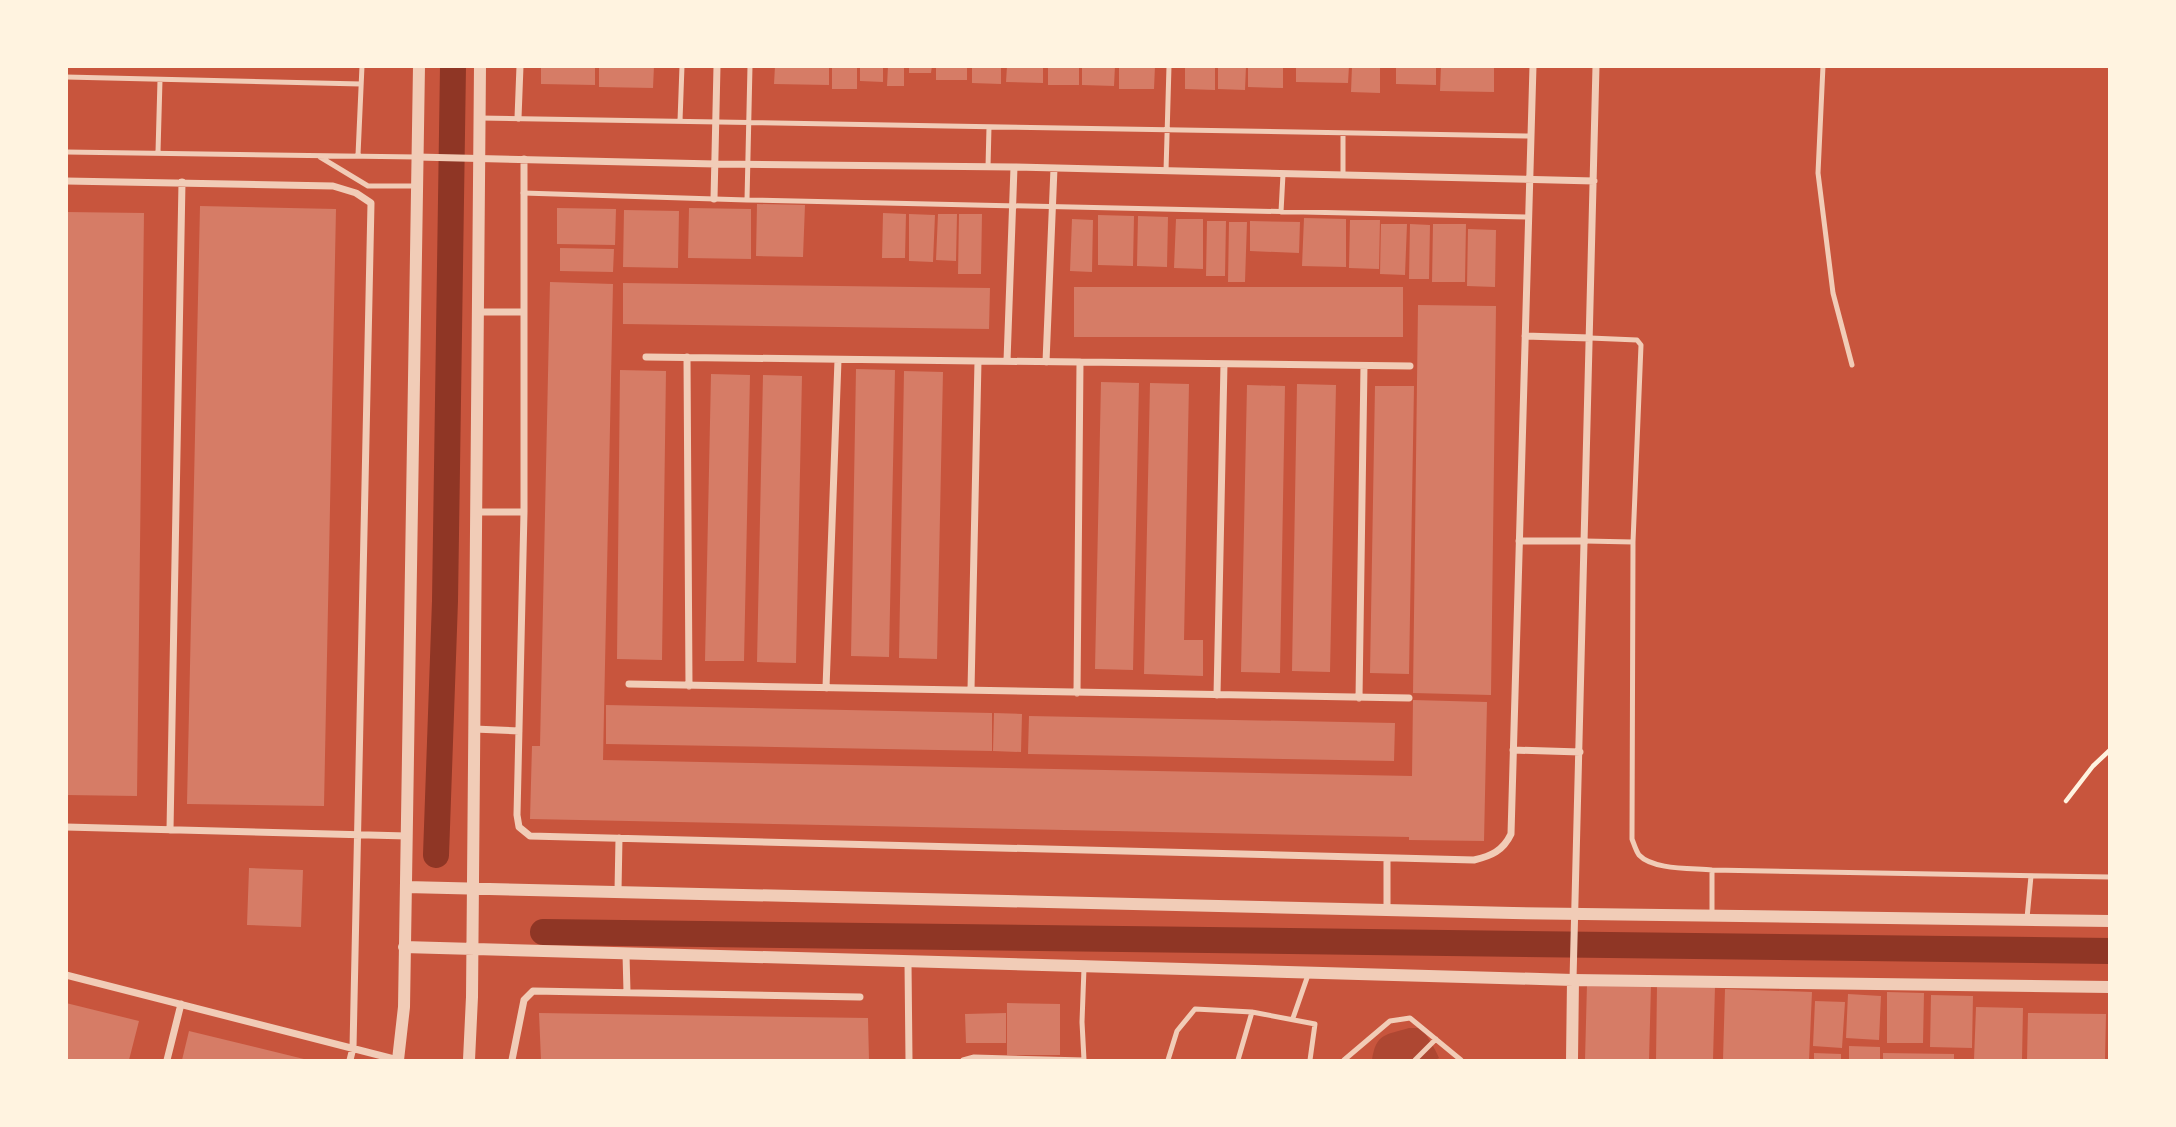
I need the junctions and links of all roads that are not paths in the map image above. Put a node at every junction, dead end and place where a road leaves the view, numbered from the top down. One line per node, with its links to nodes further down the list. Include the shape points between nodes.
1 (362, 66): 14 (lane)
2 (419, 66): 28 (street)
3 (480, 66): 15 (street)
4 (520, 66): 16 (street)
5 (682, 66): 17 (lane)
6 (718, 66): 18 (street)
7 (750, 66): 19 (lane)
8 (1169, 66): 21 (lane)
9 (1533, 66): 23 (street)
10 (1596, 66): 41 (street)
11 (1822, 66): 63 (lane, via 1818,173 1833,293)
12 (66, 77): 13 (lane)
13 (160, 79): 14 (lane); 25 (lane)
14 (361, 85): 27 (lane)
15 (480, 118): 16 (lane); 29 (street)
16 (519, 118): 17 (lane)
17 (680, 121): 18 (lane)
18 (716, 123): 19 (lane); 31 (street)
19 (749, 123): 20 (lane); 32 (lane)
20 (989, 127): 21 (lane); 33 (lane)
21 (1167, 130): 22 (lane); 36 (lane)
22 (1343, 133): 23 (lane); 38 (lane)
23 (1531, 136): 39 (street)
24 (66, 152): 25 (lane)
25 (158, 152): 26 (lane)
26 (317, 155): 27 (lane); 43 (lane, via 368,186)
27 (358, 155): 28 (lane)
28 (417, 157): 29 (street); 43 (street)
29 (473, 158): 30 (street); 51 (street)
30 (524, 159): 31 (street); 44 (street)
31 (715, 164): 32 (street); 45 (street)
32 (748, 165): 33 (street); 46 (lane)
33 (988, 167): 34 (street)
34 (1013, 167): 35 (street); 47 (street)
35 (1054, 168): 36 (street); 48 (street)
36 (1167, 171): 37 (street)
37 (1283, 174): 38 (street); 49 (lane)
38 (1343, 175): 39 (street)
39 (1530, 178): 41 (street); 50 (street)
40 (66, 181): 42 (street)
41 (1594, 181): 54 (street)
42 (182, 182): 84 (street); 85 (street, via 333,186 371,203)
43 (417, 186): 86 (street)
44 (523, 193): 45 (lane); 52 (street)
45 (714, 199): 46 (lane)
46 (747, 200): 47 (lane)
47 (1012, 206): 48 (lane); 59 (street)
48 (1052, 207): 49 (lane); 60 (street)
49 (1280, 212): 50 (lane)
50 (1529, 217): 53 (street)
51 (478, 312): 52 (street); 66 (street)
52 (523, 312): 67 (street)
53 (1525, 336): 54 (street); 68 (street)
54 (1590, 338): 69 (street); 70 (lane, via 1637,340 1641,345)
55 (646, 357): 56 (street)
56 (687, 358): 57 (street); 72 (street)
57 (838, 359): 58 (street); 73 (street)
58 (978, 361): 59 (street); 74 (street)
59 (1007, 361): 60 (street)
60 (1046, 362): 61 (street)
61 (1080, 362): 62 (street); 75 (street)
62 (1224, 364): 64 (street); 76 (street)
63 (1852, 365)
64 (1364, 366): 65 (street); 77 (street)
65 (1410, 366)
66 (476, 512): 67 (street); 79 (street)
67 (524, 512): 80 (street)
68 (1519, 541): 69 (street); 81 (street)
69 (1585, 541): 70 (lane); 82 (street)
70 (1633, 542): 89 (lane, via 1632,839 1638,854 1648,860 1668,867)
71 (629, 684): 72 (street)
72 (689, 685): 73 (street)
73 (826, 688): 74 (street)
74 (971, 691): 75 (street)
75 (1077, 692): 76 (street)
76 (1217, 695): 77 (street)
77 (1359, 698): 78 (street)
78 (1409, 698)
79 (474, 729): 80 (street); 93 (street)
80 (519, 731): 87 (street, via 519,827 530,836)
81 (1513, 750): 82 (street); 88 (street, via 1511,834 1497,852 1474,860)
82 (1580, 752): 97 (street)
83 (66, 828): 84 (street)
84 (170, 830): 85 (street)
85 (356, 834): 86 (street); 115 (street)
86 (407, 836): 92 (street)
87 (619, 838): 88 (street); 94 (street)
88 (1387, 858): 95 (street)
89 (1712, 870): 90 (lane); 96 (lane)
90 (2031, 876): 91 (lane); 98 (lane)
91 (2109, 877)
92 (406, 887): 93 (street); 100 (street)
93 (472, 889): 94 (street); 101 (street)
94 (618, 891): 95 (street)
95 (1387, 910): 97 (street)
96 (1712, 915): 97 (street); 98 (street)
97 (1576, 920): 107 (street)
98 (2027, 920): 99 (street)
99 (2109, 920)
100 (404, 947): 101 (street); 118 (street)
101 (472, 949): 102 (street); 119 (street)
102 (626, 954): 103 (street); 109 (street)
103 (908, 963): 104 (street); 121 (street)
104 (1084, 968): 105 (street); 123 (lane)
105 (1308, 973): 107 (street); 113 (lane)
106 (66, 975): 111 (street)
107 (1573, 981): 108 (street); 130 (street)
108 (2109, 987)
109 (627, 992): 110 (street); 120 (street, via 533,991 524,1000)
110 (860, 998)
111 (181, 1004): 115 (street); 116 (street)
112 (1252, 1012): 113 (lane); 124 (lane, via 1195,1009 1177,1031); 125 (lane)
113 (1293, 1018): 126 (lane, via 1315,1024)
114 (1436, 1039): 127 (lane, via 1410,1018 1390,1021); 128 (lane); 129 (lane)
115 (354, 1048): 117 (street); 118 (street)
116 (167, 1060)
117 (350, 1060)
118 (398, 1060)
119 (469, 1060)
120 (512, 1060)
121 (909, 1060)
122 (963, 1060): 123 (lane)
123 (1084, 1060)
124 (1168, 1060)
125 (1238, 1060)
126 (1310, 1060)
127 (1344, 1060)
128 (1415, 1060)
129 (1461, 1060)
130 (1572, 1060)

